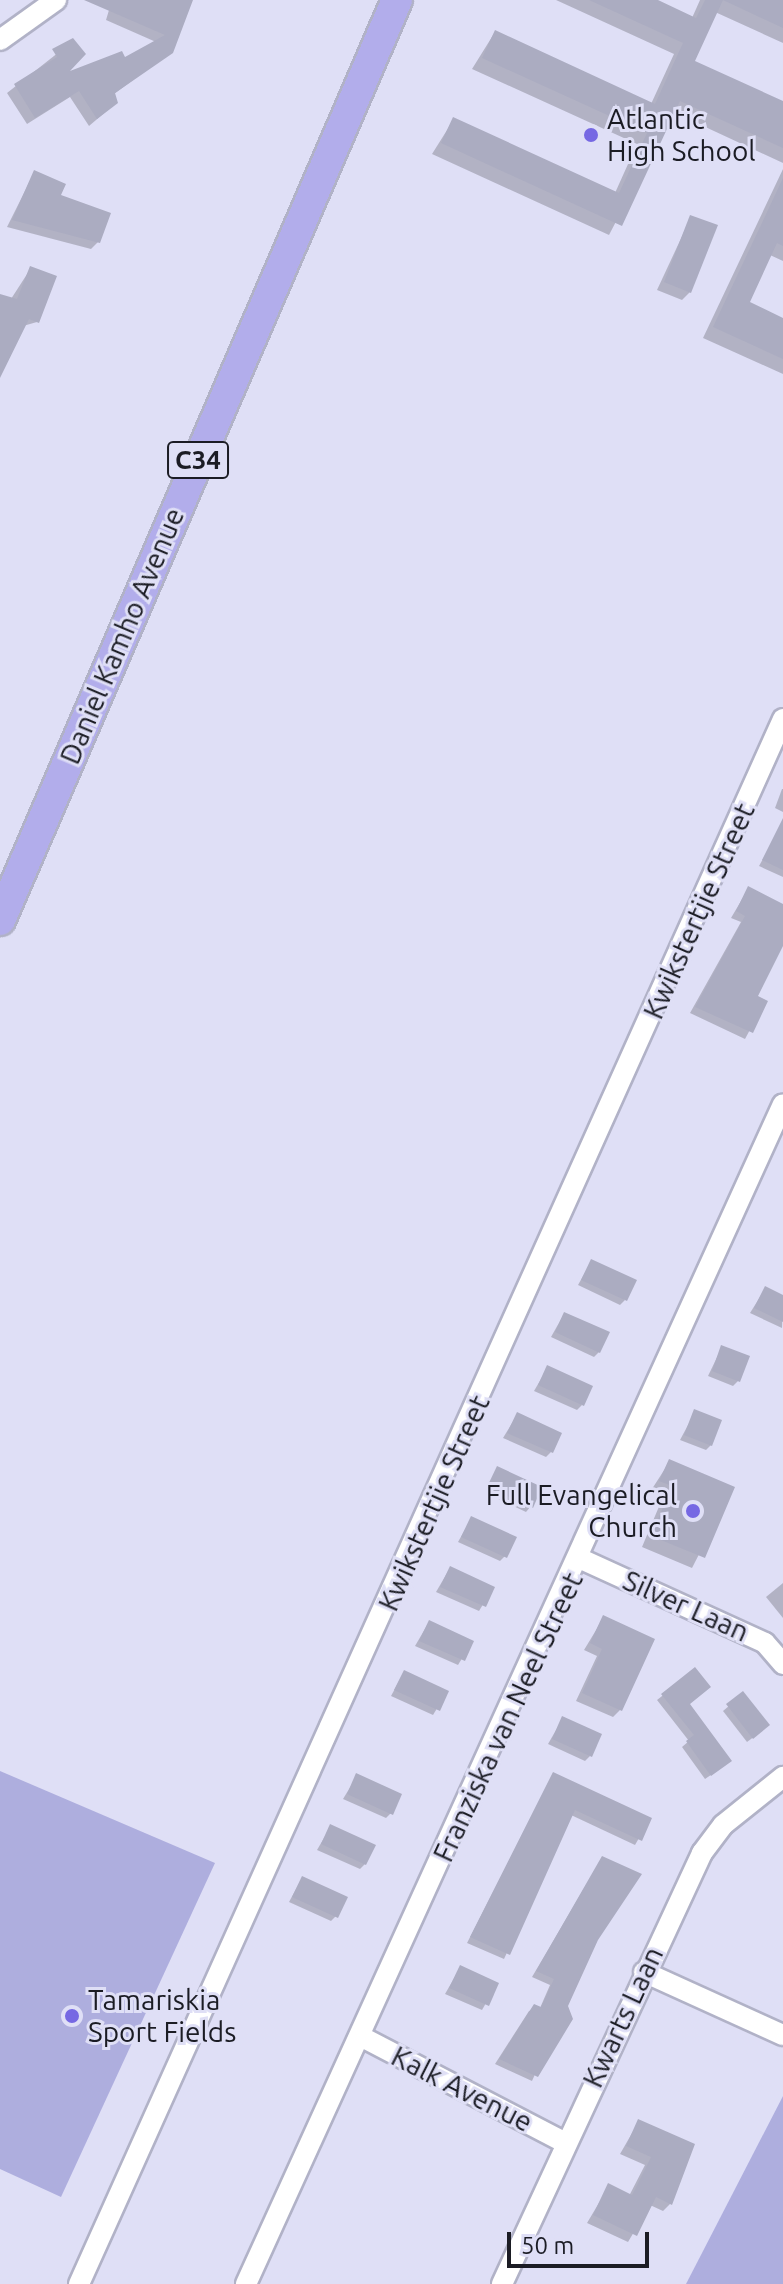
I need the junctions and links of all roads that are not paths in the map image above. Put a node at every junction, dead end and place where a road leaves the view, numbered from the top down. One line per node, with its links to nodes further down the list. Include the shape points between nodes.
1 (56, 0): 3 (street)
2 (397, 0): 5 (main road, Daniel Kamho Avenue / C34)
3 (0, 40)
4 (783, 719): 14 (street, Kwikstertjie Street)
5 (0, 920)
6 (783, 1104): 7 (street, Franziska van Neel Street)
7 (581, 1559): 8 (street, Silver Laan, via 765,1643); 12 (street, Franziska van Neel Street)
8 (783, 1664)
9 (783, 1777): 10 (street, Kwarts Laan, via 723,1825 702,1853)
10 (644, 1972): 11 (street); 13 (street, Kwarts Laan)
11 (783, 2035)
12 (360, 2036): 13 (street, Kalk Avenue); 15 (street, Franziska van Neel Street)
13 (564, 2142): 16 (street, Kwarts Laan)
14 (79, 2284)
15 (246, 2284)
16 (502, 2284)

